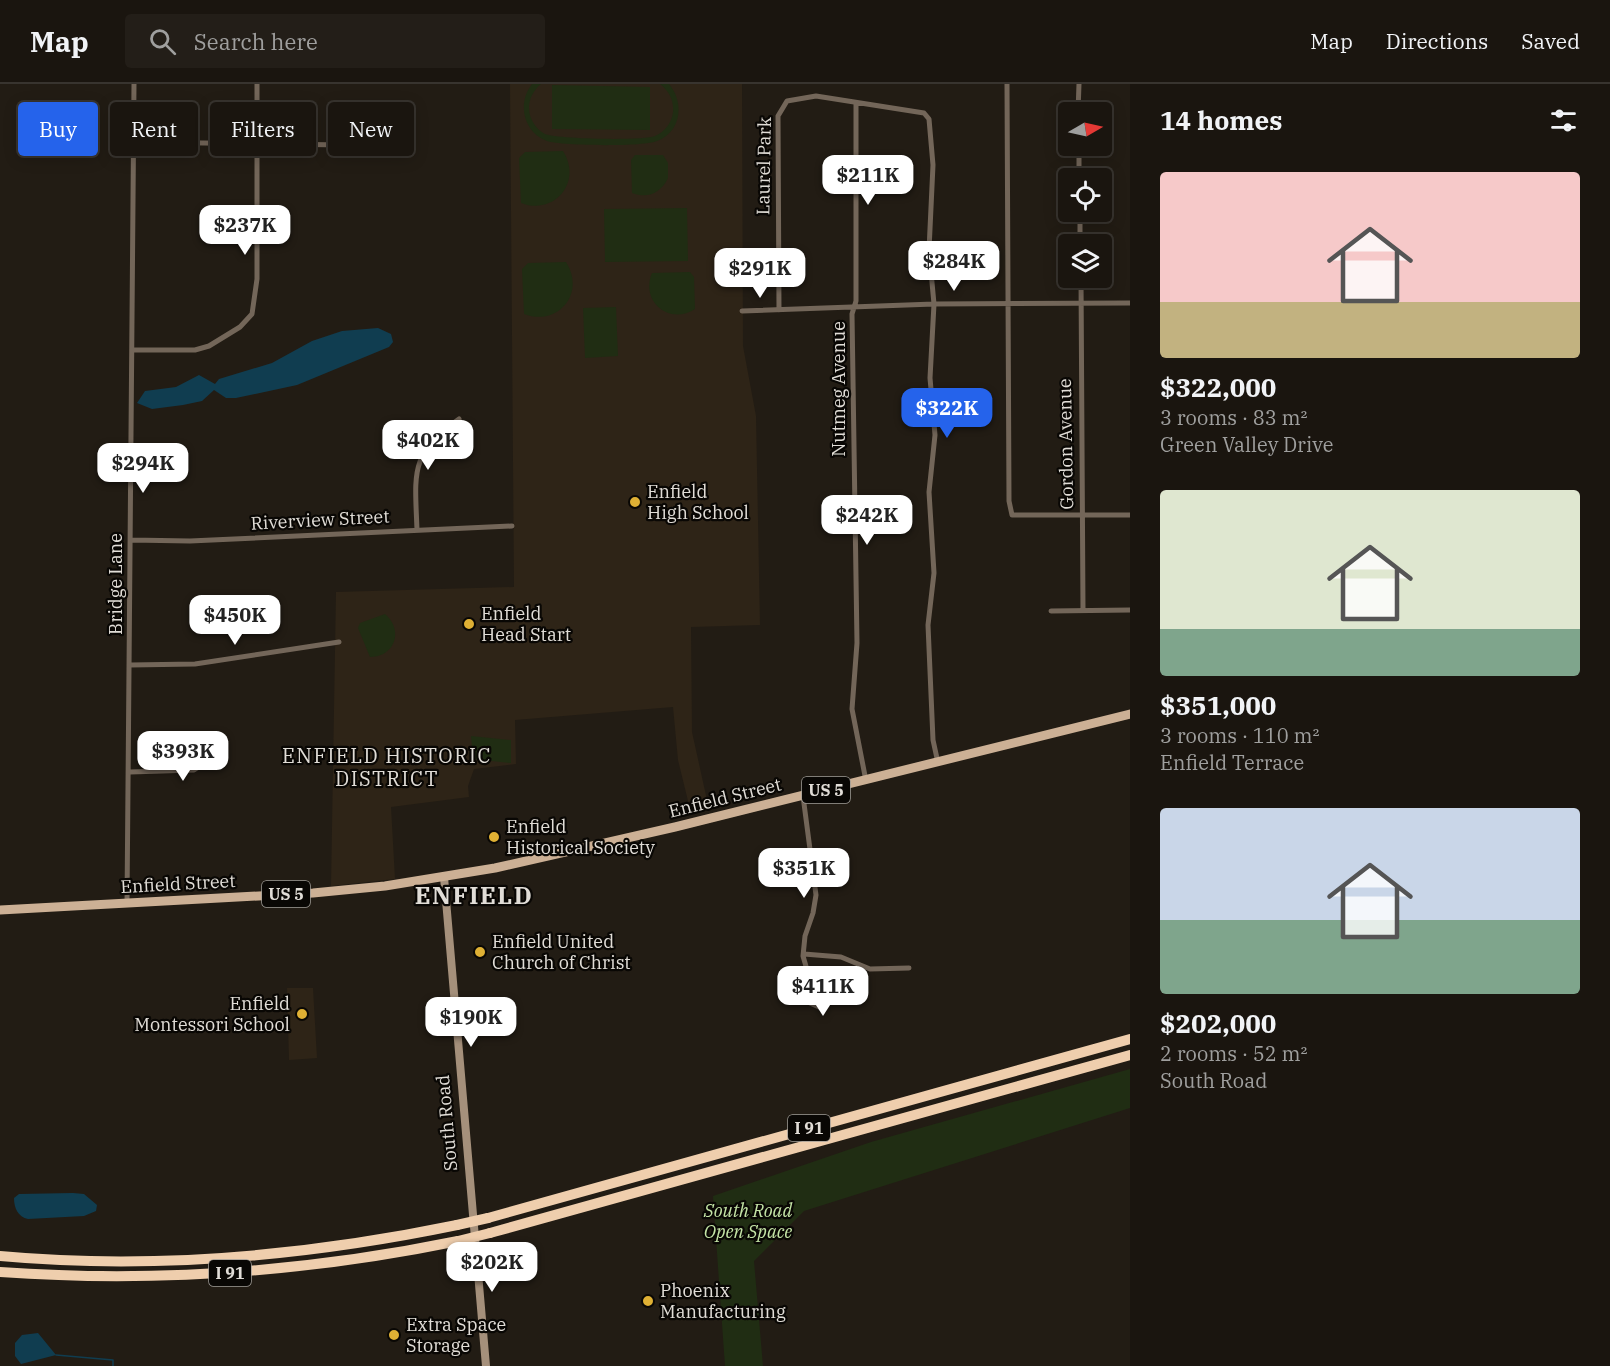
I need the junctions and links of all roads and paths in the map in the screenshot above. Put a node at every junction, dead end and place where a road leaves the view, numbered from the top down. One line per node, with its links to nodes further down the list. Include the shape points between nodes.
1 (134, 84): 5 (street, Bridge Lane)
2 (257, 84): 6 (street)
3 (1007, 84): 12 (street)
4 (1079, 84): 7 (street)
5 (134, 102)
6 (257, 102)
7 (1078, 102)
8 (856, 104): 15 (street, Laurel Park, via 920,111 929,119 933,165 929,250); 16 (street, Nutmeg Avenue); 17 (street, Laurel Park, via 847,99 803,96 787,101 778,116)
9 (133, 156): 19 (street, Bridge Lane)
10 (256, 156): 19 (street, via 257,279 255,305 248,320 209,346 195,350)
11 (1081, 288): 13 (street, Gordon Avenue)
12 (1007, 303): 13 (street); 15 (street); 21 (street, via 1012,515)
13 (1081, 303): 14 (street); 21 (street, Gordon Avenue)
14 (1130, 303)
15 (934, 304): 16 (street); 33 (street, via 930,372 935,435 929,507 934,573 928,625 933,740)
16 (856, 307): 17 (street); 35 (street, Nutmeg Avenue, via 852,314 857,643 852,709)
17 (779, 310): 18 (street)
18 (742, 311)
19 (132, 350): 25 (street, Bridge Lane)
20 (459, 419): 24 (street, via 428,444 421,456 417,468)
21 (1082, 515): 22 (street); 26 (street, Gordon Avenue)
22 (1130, 515)
23 (512, 526): 24 (street, Riverview Street)
24 (417, 530): 25 (street, Riverview Street, via 190,541)
25 (130, 540): 30 (street, Bridge Lane)
26 (1083, 610): 27 (street); 28 (street)
27 (1130, 610)
28 (1051, 611)
29 (339, 642): 30 (street, via 195,664)
30 (130, 664): 34 (street, Bridge Lane)
31 (1130, 714): 33 (main road, Enfield Street / US 5)
32 (222, 752): 34 (street, via 194,770)
33 (938, 762): 35 (main road, Enfield Street / US 5)
34 (130, 772): 38 (street, Bridge Lane)
35 (866, 781): 36 (main road, Enfield Street / US 5)
36 (803, 796): 37 (main road, Enfield Street / US 5, via 527,862); 40 (street, via 816,895)
37 (444, 877): 38 (main road, Enfield Street / US 5, via 313,893); 47 (main road, South Road)
38 (127, 903): 39 (main road, Enfield Street / US 5)
39 (0, 910)
40 (804, 954): 41 (street, via 841,957 870,969); 42 (street)
41 (909, 968)
42 (814, 994)
43 (1130, 1039): 45 (highway, I 91, bridge, via 457,1225 339,1246 227,1257 100,1261)
44 (1130, 1055): 46 (highway, I 91, bridge, via 458,1240 342,1261 226,1273 102,1276)
45 (0, 1256)
46 (0, 1272)
47 (486, 1366)

